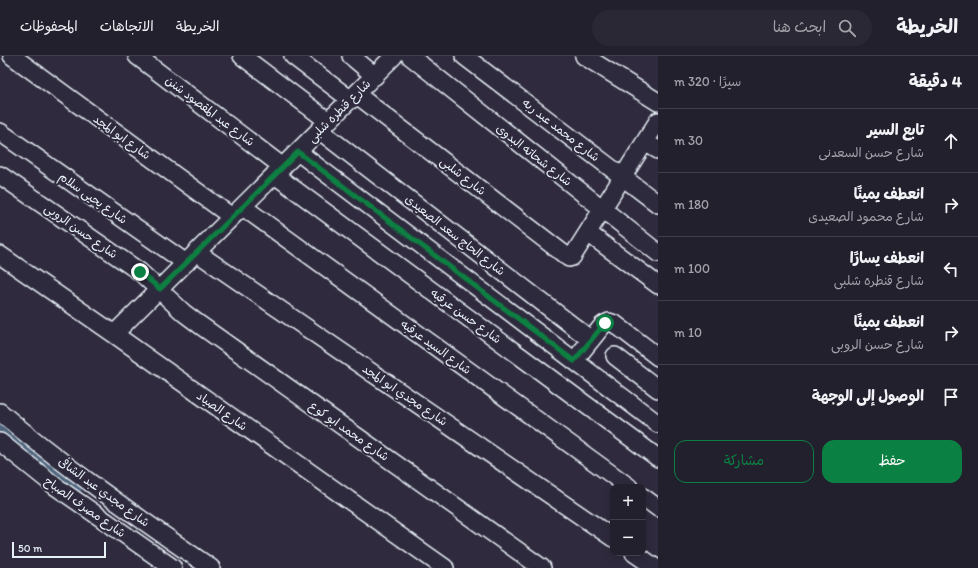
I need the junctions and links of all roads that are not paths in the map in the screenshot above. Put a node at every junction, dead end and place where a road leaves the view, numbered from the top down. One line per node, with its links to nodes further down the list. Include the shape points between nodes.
1 (12, 56): 23 (street, شارع ابو المجد)
2 (136, 56): 18 (street, شارع عبد المقصود شنن)
3 (242, 56): 14 (street, شارع الحاج سعد الصعيدى)
4 (293, 56): 11 (street, شارع شلبى)
5 (351, 56): 10 (street)
6 (394, 56): 10 (street, شارع قنطره شلبى)
7 (410, 56): 22 (street, شارع شحاته البدوى)
8 (464, 56): 20 (street, شارع محمد عبد ربه)
9 (584, 56): 12 (street)
10 (375, 76): 11 (street, شارع قنطره شلبى)
11 (353, 97): 14 (street, شارع قنطره شلبى); 24 (street, شارع شلبى, via 568,258 571,258)
12 (658, 102)
13 (658, 121): 16 (street)
14 (324, 126): 17 (street, شارع قنطره شلبى); 31 (street, شارع الحاج سعد الصعيدى)
15 (0, 132): 27 (street, شارع يحيى سلام)
16 (652, 146): 20 (street)
17 (298, 152): 18 (street, شارع قنطره شلبى); 34 (street)
18 (279, 171): 23 (street, شارع قنطره شلبى); 39 (street, شارع حسن عرقبه)
19 (0, 175): 29 (street, شارع حسن الروبى, via 140,272)
20 (623, 178): 21 (street, شارع محمد عبد ربه); 22 (street)
21 (658, 204)
22 (602, 209): 24 (street); 25 (street, شارع شحاته البدوى)
23 (237, 212): 27 (street, شارع قنطره شلبى); 40 (street, شارع السيد عرقبه)
24 (588, 233): 28 (street)
25 (658, 253)
26 (0, 256): 30 (street, شارع الصياد)
27 (191, 258): 29 (street, شارع قنطره شلبى); 43 (street, شارع مجدي ابو المجد)
28 (658, 285)
29 (160, 289): 30 (street, شارع قنطره شلبى); 48 (street, شارع محمد ابو كوع, via 200,325)
30 (114, 334): 47 (street, شارع الصياد)
31 (591, 340): 33 (street, via 605,323 612,322); 34 (street)
32 (615, 356): 35 (street)
33 (658, 357)
34 (574, 361): 37 (street)
35 (658, 389)
36 (0, 412): 46 (street, شارع مجدي عبد الشافى, via 69,467)
37 (658, 424)
38 (0, 442): 45 (street, شارع مصرف الصباح, via 55,486)
39 (658, 458)
40 (625, 484)
41 (646, 499): 42 (street)
42 (658, 508)
43 (610, 536)
44 (638, 556): 49 (street)
45 (173, 568)
46 (211, 568)
47 (445, 568)
48 (542, 568)
49 (656, 568)

